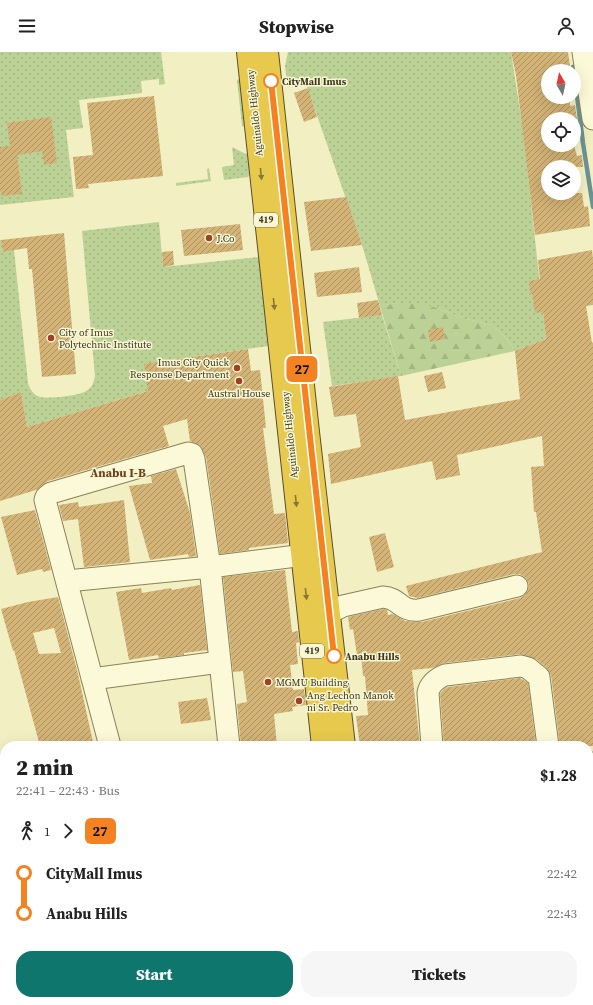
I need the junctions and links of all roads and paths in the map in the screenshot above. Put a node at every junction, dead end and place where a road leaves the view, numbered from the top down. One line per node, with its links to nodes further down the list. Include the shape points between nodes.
1 (248, 52): 5 (highway, Aguinaldo Highway / 419, one-way to 5)
2 (267, 52): 5 (highway, Aguinaldo Highway / 419)
3 (583, 52): 4 (street)
4 (593, 119)
5 (298, 433): 6 (highway, Aguinaldo Highway / 419)
6 (312, 554): 7 (street); 10 (highway, Aguinaldo Highway / 419); 13 (highway, Aguinaldo Highway / 419, one-way to 13)
7 (210, 567): 8 (street); 8 (street, via 194,459 192,454 188,453 48,494 45,500); 11 (street)
8 (67, 581): 12 (street)
9 (517, 586): 10 (street, via 419,610 406,609 396,600 383,597 342,606)
10 (329, 613): 13 (highway, Aguinaldo Highway / 419)
11 (220, 662): 12 (street); 15 (street)
12 (92, 680): 14 (street)
13 (330, 719): 16 (highway, Aguinaldo Highway / 419); 17 (highway, Aguinaldo Highway / 419)
14 (109, 741)
15 (228, 741)
16 (324, 741)
17 (341, 741)
18 (432, 741): 19 (street, via 428,689 438,678 521,666 539,677)
19 (547, 741)

